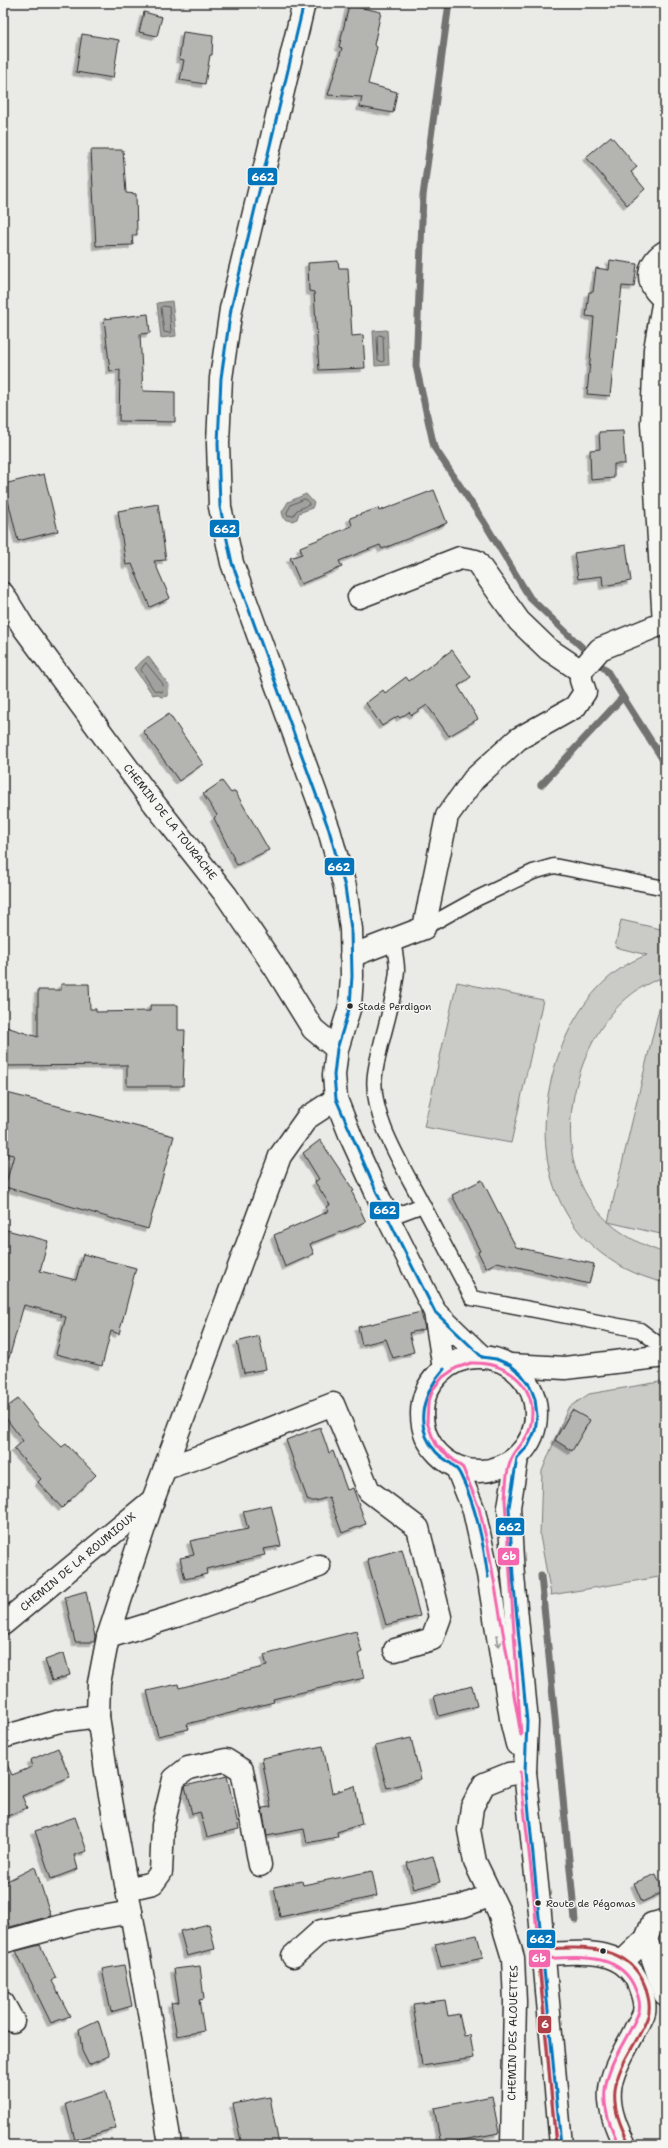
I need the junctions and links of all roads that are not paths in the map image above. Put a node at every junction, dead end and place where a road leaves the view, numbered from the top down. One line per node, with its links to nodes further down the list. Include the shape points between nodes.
1 (304, 3): 11 (street, via 231,309 221,386 218,443 220,507 232,563 329,830 345,887 351,929)
2 (665, 252): 3 (street, via 652,264 649,274 656,293)
3 (665, 299): 6 (street, via 655,349 652,424)
4 (3, 594): 12 (street, CHEMIN DE LA TOURACHE, via 24,628 126,766 226,895 313,1029)
5 (359, 597): 7 (street, via 460,558 476,561 519,621 548,649)
6 (664, 623): 7 (street)
7 (589, 661): 9 (street, via 585,692 575,706 518,739 474,779 447,816)
8 (665, 888): 9 (lane, via 554,866 533,872 478,898)
9 (424, 928): 10 (street)
10 (393, 939): 11 (street); 14 (lane, via 397,968 393,1000 375,1075 376,1100 384,1127)
11 (351, 956): 12 (street, via 350,1006)
12 (337, 1049): 13 (street, via 334,1075)
13 (336, 1099): 15 (street); 25 (street, via 307,1118 280,1156)
14 (422, 1205): 15 (lane); 17 (lane, via 472,1298 640,1330)
15 (388, 1218): 16 (street)
16 (435, 1312): 19 (street); 22 (street)
17 (665, 1349)
18 (665, 1356): 21 (street)
19 (482, 1357): 20 (street); 22 (street, via 455,1362)
20 (510, 1365): 21 (street); 23 (street, via 530,1386)
21 (565, 1368): 23 (street, via 546,1384)
22 (444, 1369): 26 (street, via 433,1380 426,1393 422,1407 422,1422 433,1450)
23 (535, 1399): 24 (street, via 535,1431 528,1446)
24 (517, 1458): 26 (street, via 503,1467 488,1472 472,1472); 34 (street, via 509,1507 526,1722)
25 (166, 1468): 27 (street); 31 (street, via 333,1404 369,1491 418,1528 440,1617 432,1639)
26 (457, 1468): 34 (street, one-way to 34, via 474,1511 488,1574 512,1724)
27 (154, 1500): 29 (street, CHEMIN DE LA ROUMIOUX); 30 (street)
28 (319, 1566): 30 (street)
29 (3, 1624)
30 (108, 1637): 32 (street, via 99,1683)
31 (395, 1650)
32 (98, 1716): 33 (street, via 60,1721); 36 (street)
33 (3, 1737)
34 (525, 1772): 37 (street, CHEMIN DES ALOUETTES, via 509,1774 484,1784 472,1807 468,1830 475,1862); 42 (street)
35 (260, 1865): 36 (street, via 242,1770 226,1760 188,1768 174,1779 163,1825 161,1872 153,1882)
36 (127, 1889): 38 (street)
37 (491, 1895): 43 (street, via 464,1906 321,1931); 47 (street, CHEMIN DES ALOUETTES, via 514,1958)
38 (131, 1912): 41 (street, via 80,1921); 46 (street)
39 (665, 1921): 40 (street, via 652,1924)
40 (646, 1939): 44 (street); 45 (street)
41 (3, 1942)
42 (543, 1954): 44 (street, via 576,1951 602,1954); 48 (street)
43 (293, 1956)
44 (622, 1962): 49 (street, via 636,1979 643,1996 644,2012 614,2074 610,2090 611,2109 617,2130)
45 (665, 1994)
46 (170, 2145)
47 (512, 2145)
48 (561, 2145)
49 (625, 2145)

